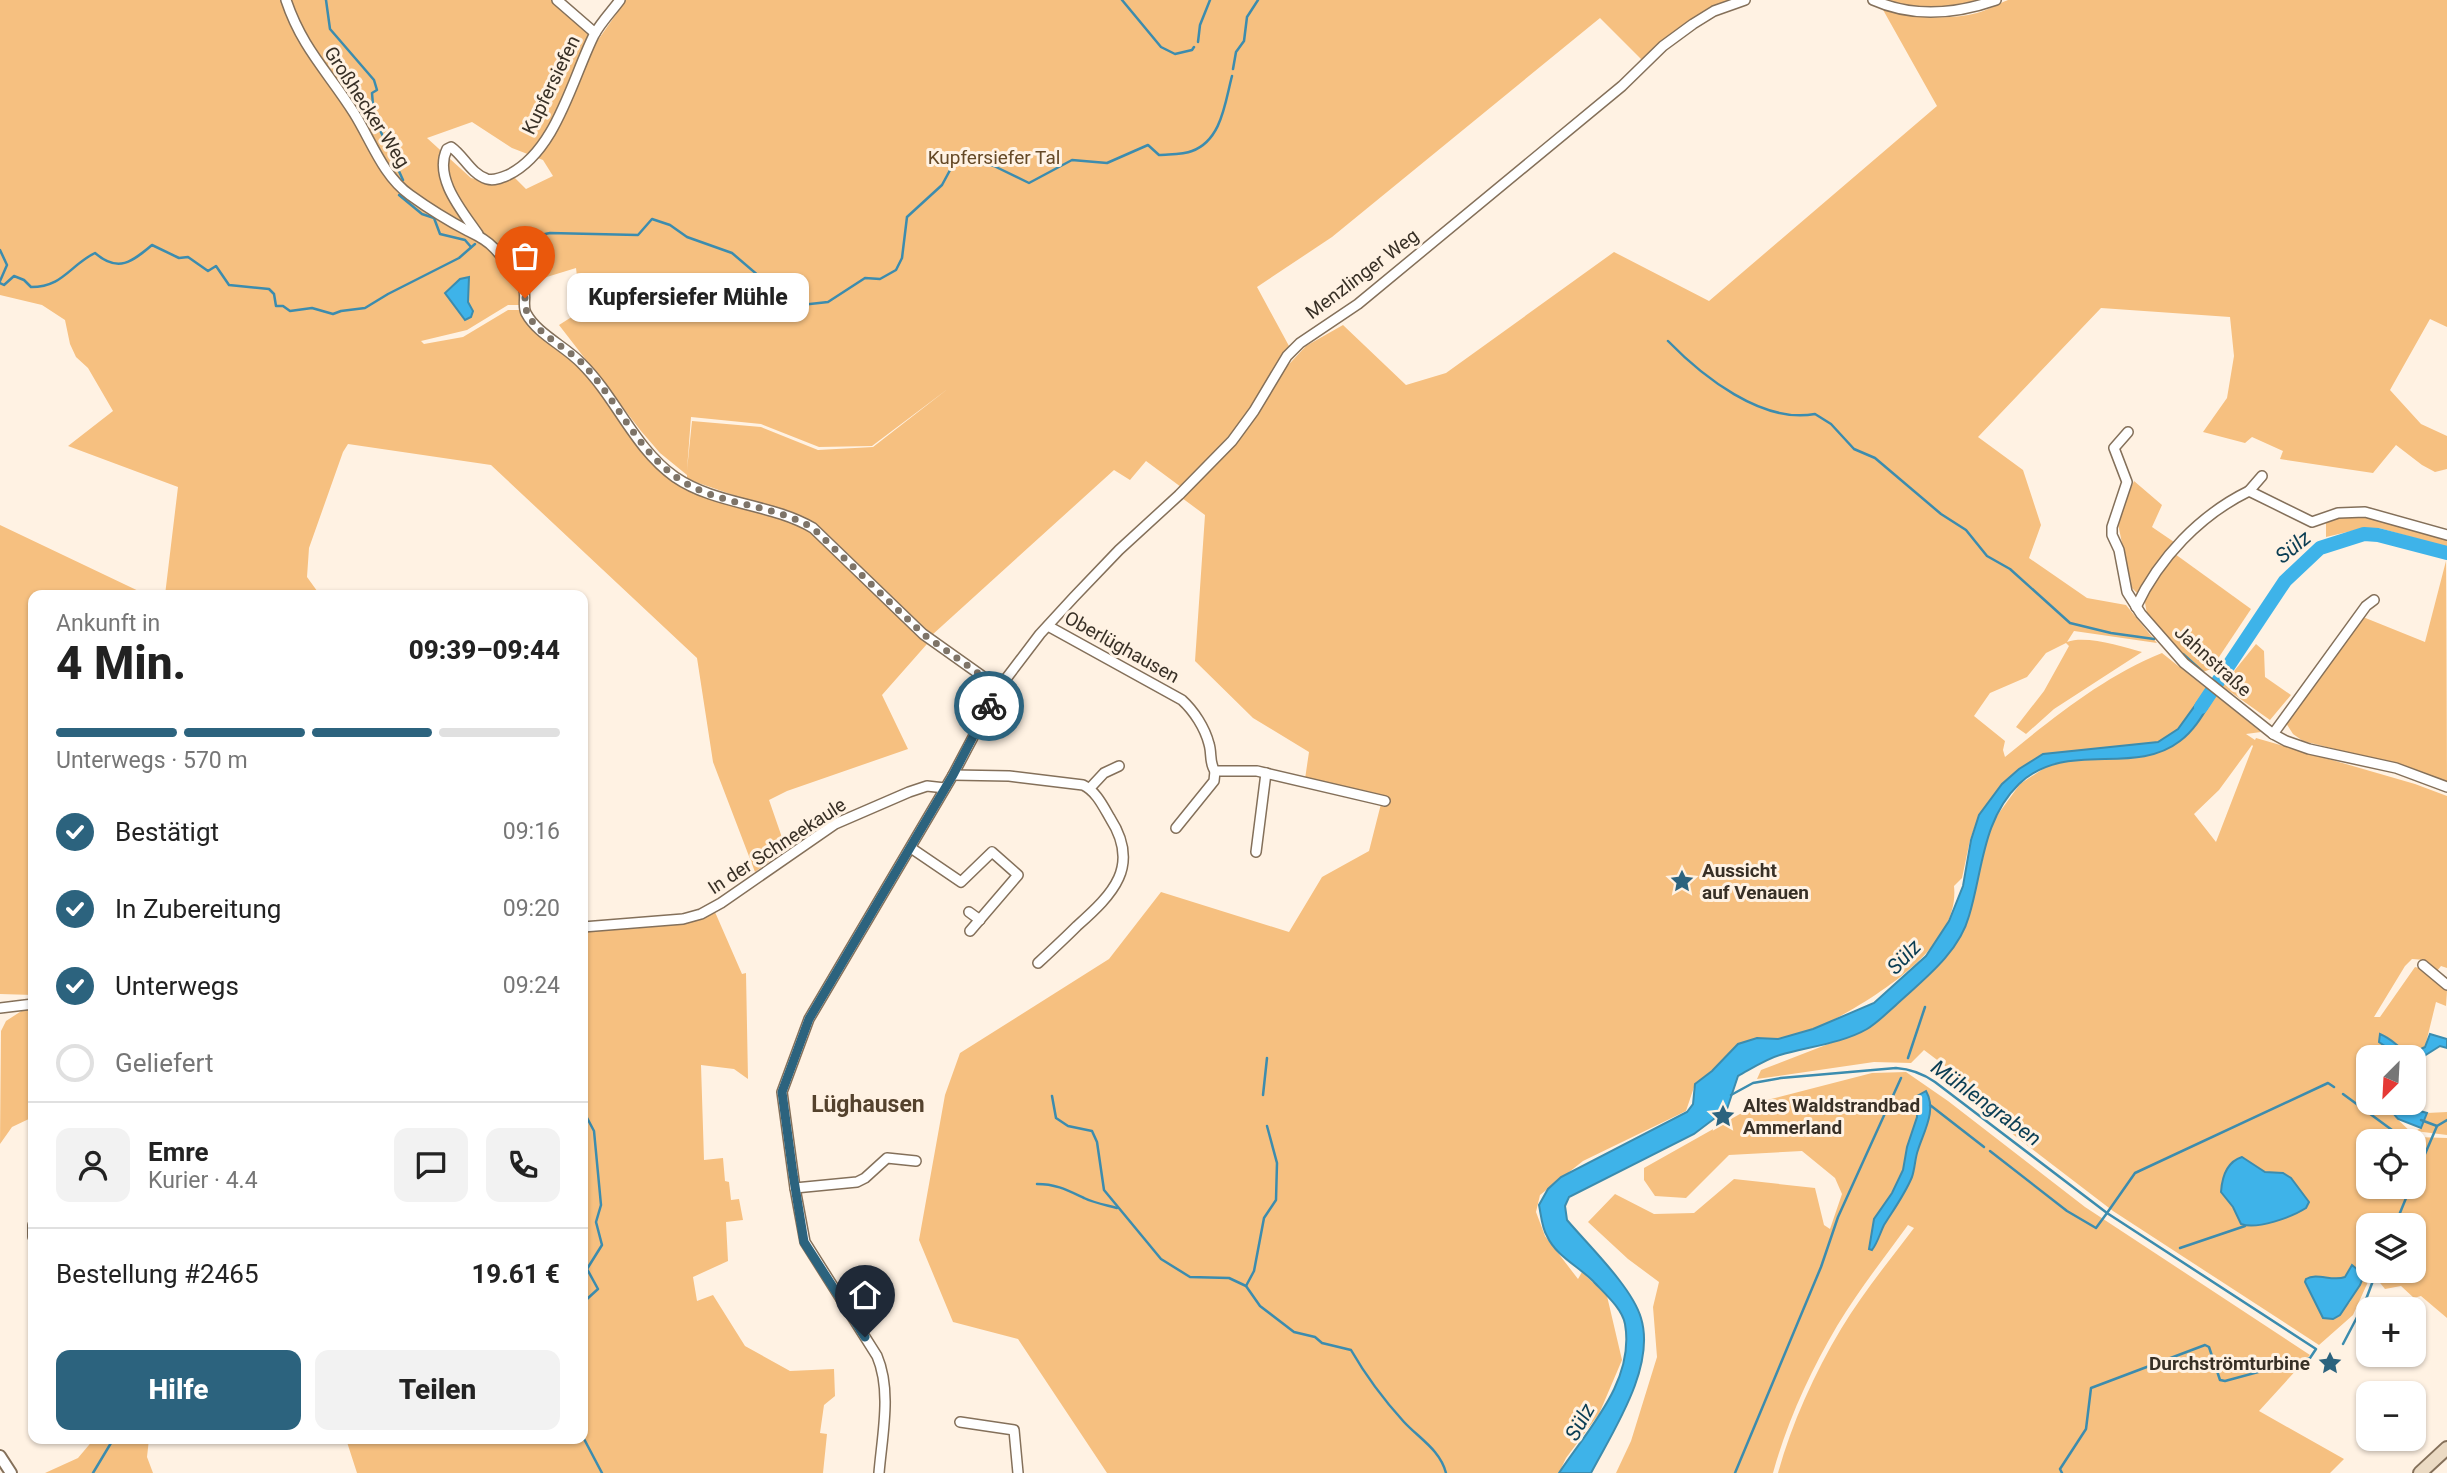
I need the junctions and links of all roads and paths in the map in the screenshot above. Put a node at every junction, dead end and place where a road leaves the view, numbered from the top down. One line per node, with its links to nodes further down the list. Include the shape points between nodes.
1 (286, 0): 8 (street, Großhecker Weg, via 310,53 347,102 391,177 408,195)
2 (557, 0): 7 (street)
3 (620, 0): 7 (street, Kupfersiefen)
4 (1745, 0): 15 (street, Menzlinger Weg, via 1714,11 1663,46 1622,86 1358,304 1300,343 1232,441)
5 (1873, 0): 6 (street, via 1897,8 1939,12)
6 (1996, 0)
7 (596, 33): 8 (street, Kupfersiefen, via 550,132 526,163 494,180 480,176 451,147 444,153 448,186)
8 (479, 236): 16 (street, Großhecker Weg, via 494,247 523,287 524,307 531,319 582,363 651,457 690,486 773,510 813,528 923,634)
9 (2128, 432): 14 (street, Jahnstraße, via 2115,448 2127,482 2112,535 2127,592)
10 (2262, 476): 11 (street)
11 (2249, 491): 12 (street, via 2312,522 2338,513 2365,512); 14 (street, via 2195,527 2161,564)
12 (2447, 535)
13 (2374, 600): 17 (street)
14 (2136, 607): 17 (street, Jahnstraße, via 2203,680)
15 (1048, 626): 16 (street, Menzlinger Weg); 19 (street, Oberlüghausen, via 1182,700 1208,740)
16 (999, 688): 21 (street, Menzlinger Weg)
17 (2273, 734): 22 (street, Jahnstraße, via 2309,749 2396,768)
18 (1119, 766): 24 (street)
19 (1215, 771): 20 (street); 26 (street, via 1214,781)
20 (1266, 773): 25 (street); 28 (street)
21 (953, 775): 23 (street, Menzlinger Weg); 24 (street, via 1009,776)
22 (2447, 786)
23 (945, 788): 27 (street, Menzlinger Weg); 31 (street, In der Schneekaule, via 927,786 835,824 701,914)
24 (1090, 788): 33 (street, via 1120,833 1124,846 1121,875 1096,909)
25 (1385, 801)
26 (1176, 828)
27 (911, 848): 30 (street, via 961,882 992,852 1012,868 1018,875); 39 (street, Menzlinger Weg, via 809,1019 788,1073 782,1092)
28 (1256, 852)
29 (970, 912): 30 (street)
30 (980, 920): 32 (street)
31 (588, 927)
32 (970, 931)
33 (1038, 963)
34 (2423, 965): 35 (street)
35 (2447, 985)
36 (28, 1005): 37 (street)
37 (0, 1008)
38 (916, 1161): 39 (street, via 887,1158 857,1182)
39 (795, 1188): 44 (street, Menzlinger Weg, via 804,1242 882,1368)
40 (960, 1422): 45 (street, via 1014,1430)
41 (2447, 1448): 46 (main road)
42 (0, 1456): 43 (street)
43 (11, 1473)
44 (879, 1473)
45 (1018, 1473)
46 (2420, 1473)

